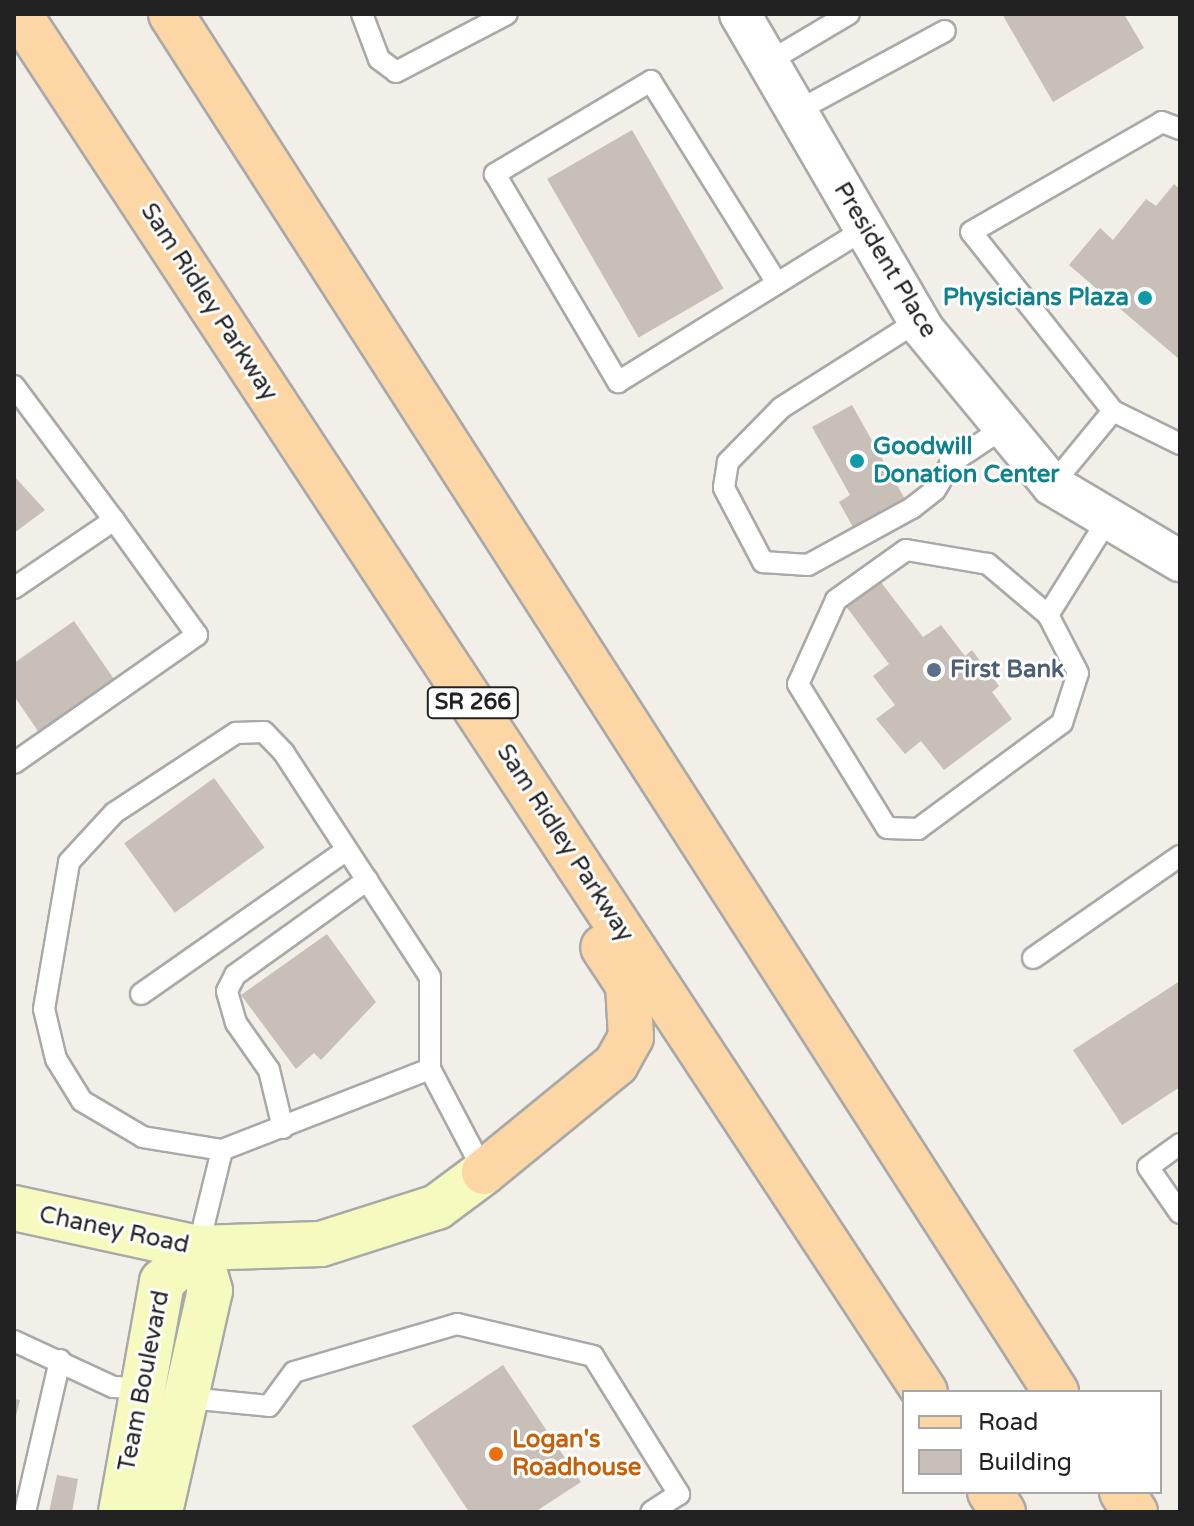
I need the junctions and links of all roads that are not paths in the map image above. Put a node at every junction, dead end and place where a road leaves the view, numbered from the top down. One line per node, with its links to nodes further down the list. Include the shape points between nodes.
1 (19, 14): 21 (main road, Sam Ridley Parkway / SR 266)
2 (171, 14): 43 (main road)
3 (362, 14): 4 (lane, via 379,59 396,72)
4 (507, 14)
5 (740, 14): 8 (street, President Place)
6 (849, 14): 8 (lane)
7 (945, 31): 9 (lane)
8 (768, 62): 9 (street, President Place)
9 (797, 111): 11 (street, President Place)
10 (1180, 129): 15 (lane, via 1162,122 971,232)
11 (865, 229): 12 (lane); 13 (street, President Place)
12 (777, 283): 12 (lane, via 618,382 495,174 651,81)
13 (918, 321): 16 (street, President Place); 16 (lane, via 781,408 728,462 724,488 763,562 808,565 912,508 935,490 951,463)
14 (14, 386): 20 (lane)
15 (1113, 411): 17 (lane); 18 (lane)
16 (1005, 427): 18 (street, President Place)
17 (1180, 444)
18 (1052, 485): 19 (street, President Place)
19 (1108, 519): 22 (street, President Place); 24 (lane)
20 (114, 520): 23 (lane); 25 (lane, via 197,635)
21 (375, 554): 35 (main road, via 462,728 628,985 634,1008 631,1037 616,1064); 42 (main road, Sam Ridley Parkway / SR 266)
22 (1180, 561)
23 (14, 588)
24 (1048, 615): 24 (lane, via 988,564 906,550 836,600 798,684 887,828 918,829 1062,723 1078,673)
25 (14, 763)
26 (347, 850): 28 (lane); 30 (lane); 34 (lane, via 264,732 236,733 114,813 69,862 44,1009 56,1059 82,1101 143,1137)
27 (1180, 856): 29 (lane)
28 (367, 880): 31 (lane, via 430,977); 32 (lane, via 235,975 227,991 236,1023 269,1070)
29 (1033, 958)
30 (141, 994)
31 (430, 1069): 32 (lane); 35 (lane)
32 (283, 1128): 34 (lane)
33 (1180, 1144): 37 (lane, via 1148,1167)
34 (222, 1150): 38 (lane)
35 (484, 1172): 38 (street, Chaney Road, via 437,1207 321,1244)
36 (14, 1208): 38 (street, Chaney Road)
37 (1180, 1213)
38 (198, 1248): 41 (street, Team Boulevard, via 162,1282); 44 (street, Team Boulevard, via 210,1291)
39 (14, 1341): 40 (lane)
40 (60, 1360): 41 (lane, via 113,1387); 48 (lane)
41 (140, 1388): 44 (street); 45 (street, Team Boulevard)
42 (924, 1390)
43 (1055, 1390)
44 (188, 1398): 51 (street, Team Boulevard); 52 (lane, via 269,1406 294,1372 457,1324 593,1356 679,1494)
45 (124, 1468): 49 (street); 50 (street, Team Boulevard)
46 (991, 1494): 53 (main road)
47 (1123, 1494): 54 (main road)
48 (25, 1512)
49 (114, 1512)
50 (121, 1512)
51 (160, 1512)
52 (651, 1512)
53 (1003, 1512)
54 (1135, 1512)

